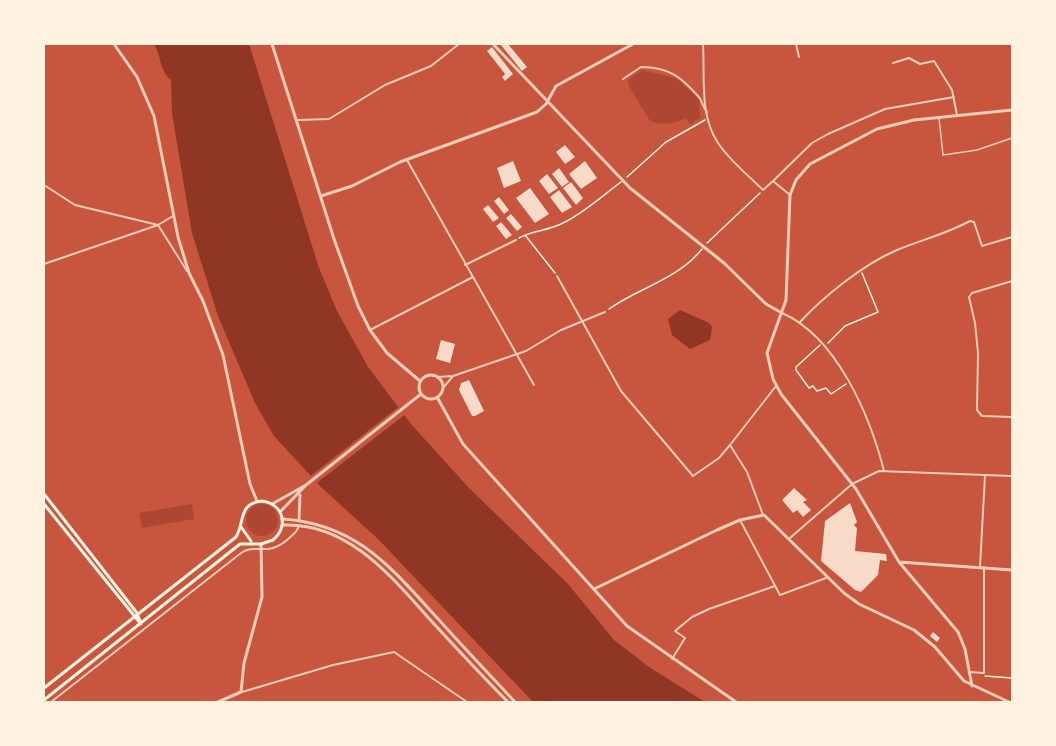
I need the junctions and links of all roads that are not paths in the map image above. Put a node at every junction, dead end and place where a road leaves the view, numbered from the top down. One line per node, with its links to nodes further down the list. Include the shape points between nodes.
1 (114, 44): 24 (street, via 137,77 154,116)
2 (272, 44): 17 (street)
3 (459, 44): 17 (street, via 430,66 386,85 330,119)
4 (493, 44): 12 (street)
5 (633, 44): 12 (street, via 559,84)
6 (703, 44): 14 (street)
7 (796, 44): 8 (street)
8 (799, 57)
9 (893, 63): 11 (street, via 909,58 920,64 934,61)
10 (623, 79): 14 (street, via 641,67 676,74 698,95)
11 (954, 97): 15 (street); 20 (street, via 885,109 818,138)
12 (547, 101): 19 (street, via 534,113); 35 (street, via 622,181)
13 (1012, 110): 15 (street)
14 (707, 112): 20 (street, via 720,146 763,190)
15 (957, 115): 16 (street)
16 (939, 117): 18 (lane, via 943,155 964,153); 22 (street, via 893,123 832,151 802,171)
17 (298, 120): 23 (street)
18 (1012, 138)
19 (407, 160): 23 (street); 29 (street)
20 (773, 181): 22 (street)
21 (44, 185): 25 (street, via 75,205)
22 (790, 195): 35 (street, via 787,294)
23 (321, 196): 38 (street, via 346,276)
24 (173, 216): 25 (street); 30 (street)
25 (158, 225): 28 (street); 30 (street)
26 (1012, 237): 37 (street, via 982,246 974,222 969,221 941,236 891,252 817,304)
27 (516, 240): 29 (street)
28 (44, 264)
29 (465, 265): 32 (street)
30 (189, 273): 57 (street, via 223,355)
31 (557, 276): 36 (street)
32 (473, 277): 38 (street); 39 (street)
33 (1012, 281): 48 (street, via 969,297 976,329 977,410 982,416)
34 (605, 312): 36 (street)
35 (782, 313): 37 (street); 44 (street, via 767,349)
36 (581, 322): 39 (street); 49 (street, via 621,392 693,476)
37 (800, 322): 50 (street, via 849,382 867,416)
38 (370, 330): 42 (street, via 387,353)
39 (518, 354): 40 (street); 43 (street)
40 (453, 376): 41 (street); 45 (street)
41 (437, 377): 42 (street, via 430,375); 45 (street)
42 (420, 381): 46 (street)
43 (534, 385)
44 (776, 386): 49 (street); 53 (street)
45 (443, 388): 47 (street)
46 (421, 394): 47 (street); 54 (street)
47 (437, 398): 76 (street, via 463,444)
48 (1012, 417)
49 (730, 445): 61 (street, via 747,472)
50 (884, 471): 51 (street); 53 (street)
51 (985, 475): 52 (street); 72 (street)
52 (1012, 476)
53 (852, 484): 67 (street); 71 (street)
54 (306, 485): 56 (street); 59 (street)
55 (44, 494): 77 (main road)
56 (300, 494): 60 (street); 64 (street)
57 (257, 501): 59 (main road); 65 (main road, via 244,510)
58 (44, 504): 78 (main road)
59 (273, 504): 60 (main road)
60 (280, 512): 62 (main road)
61 (762, 514): 63 (street); 67 (street)
62 (283, 519): 64 (street); 66 (main road)
63 (740, 520): 75 (street); 76 (street)
64 (299, 523): 66 (street); 70 (street, via 295,533 282,544); 92 (street, via 339,537 378,564); 93 (street, via 345,534 378,556)
65 (240, 525): 68 (main road); 77 (main road, via 236,537)
66 (283, 525): 69 (main road, via 278,536)
67 (789, 538): 74 (street)
68 (252, 542): 69 (main road); 79 (main road, via 240,544)
69 (261, 544): 70 (street)
70 (262, 551): 80 (street, via 249,549 241,553); 87 (street, via 262,597 244,663)
71 (898, 562): 72 (street); 82 (street, via 958,633)
72 (982, 567): 73 (street); 82 (street, via 984,673)
73 (1012, 570)
74 (826, 578): 75 (street, via 781,596); 84 (street, via 859,604 914,630)
75 (775, 586): 81 (street, via 692,617 675,631 685,638)
76 (594, 590): 81 (street, via 627,626)
77 (137, 613): 78 (main road); 79 (main road)
78 (133, 617): 79 (main road); 83 (main road)
79 (141, 624): 80 (street); 86 (main road)
80 (144, 629): 89 (street)
81 (672, 659): 94 (street)
82 (970, 672): 84 (street)
83 (50, 683): 85 (main road); 86 (main road)
84 (972, 686): 95 (street)
85 (44, 687)
86 (56, 690): 88 (main road)
87 (241, 692): 90 (street); 91 (street, via 394,652)
88 (44, 700)
89 (51, 702)
90 (218, 702)
91 (467, 702)
92 (508, 702)
93 (515, 702)
94 (736, 702)
95 (1009, 702)

